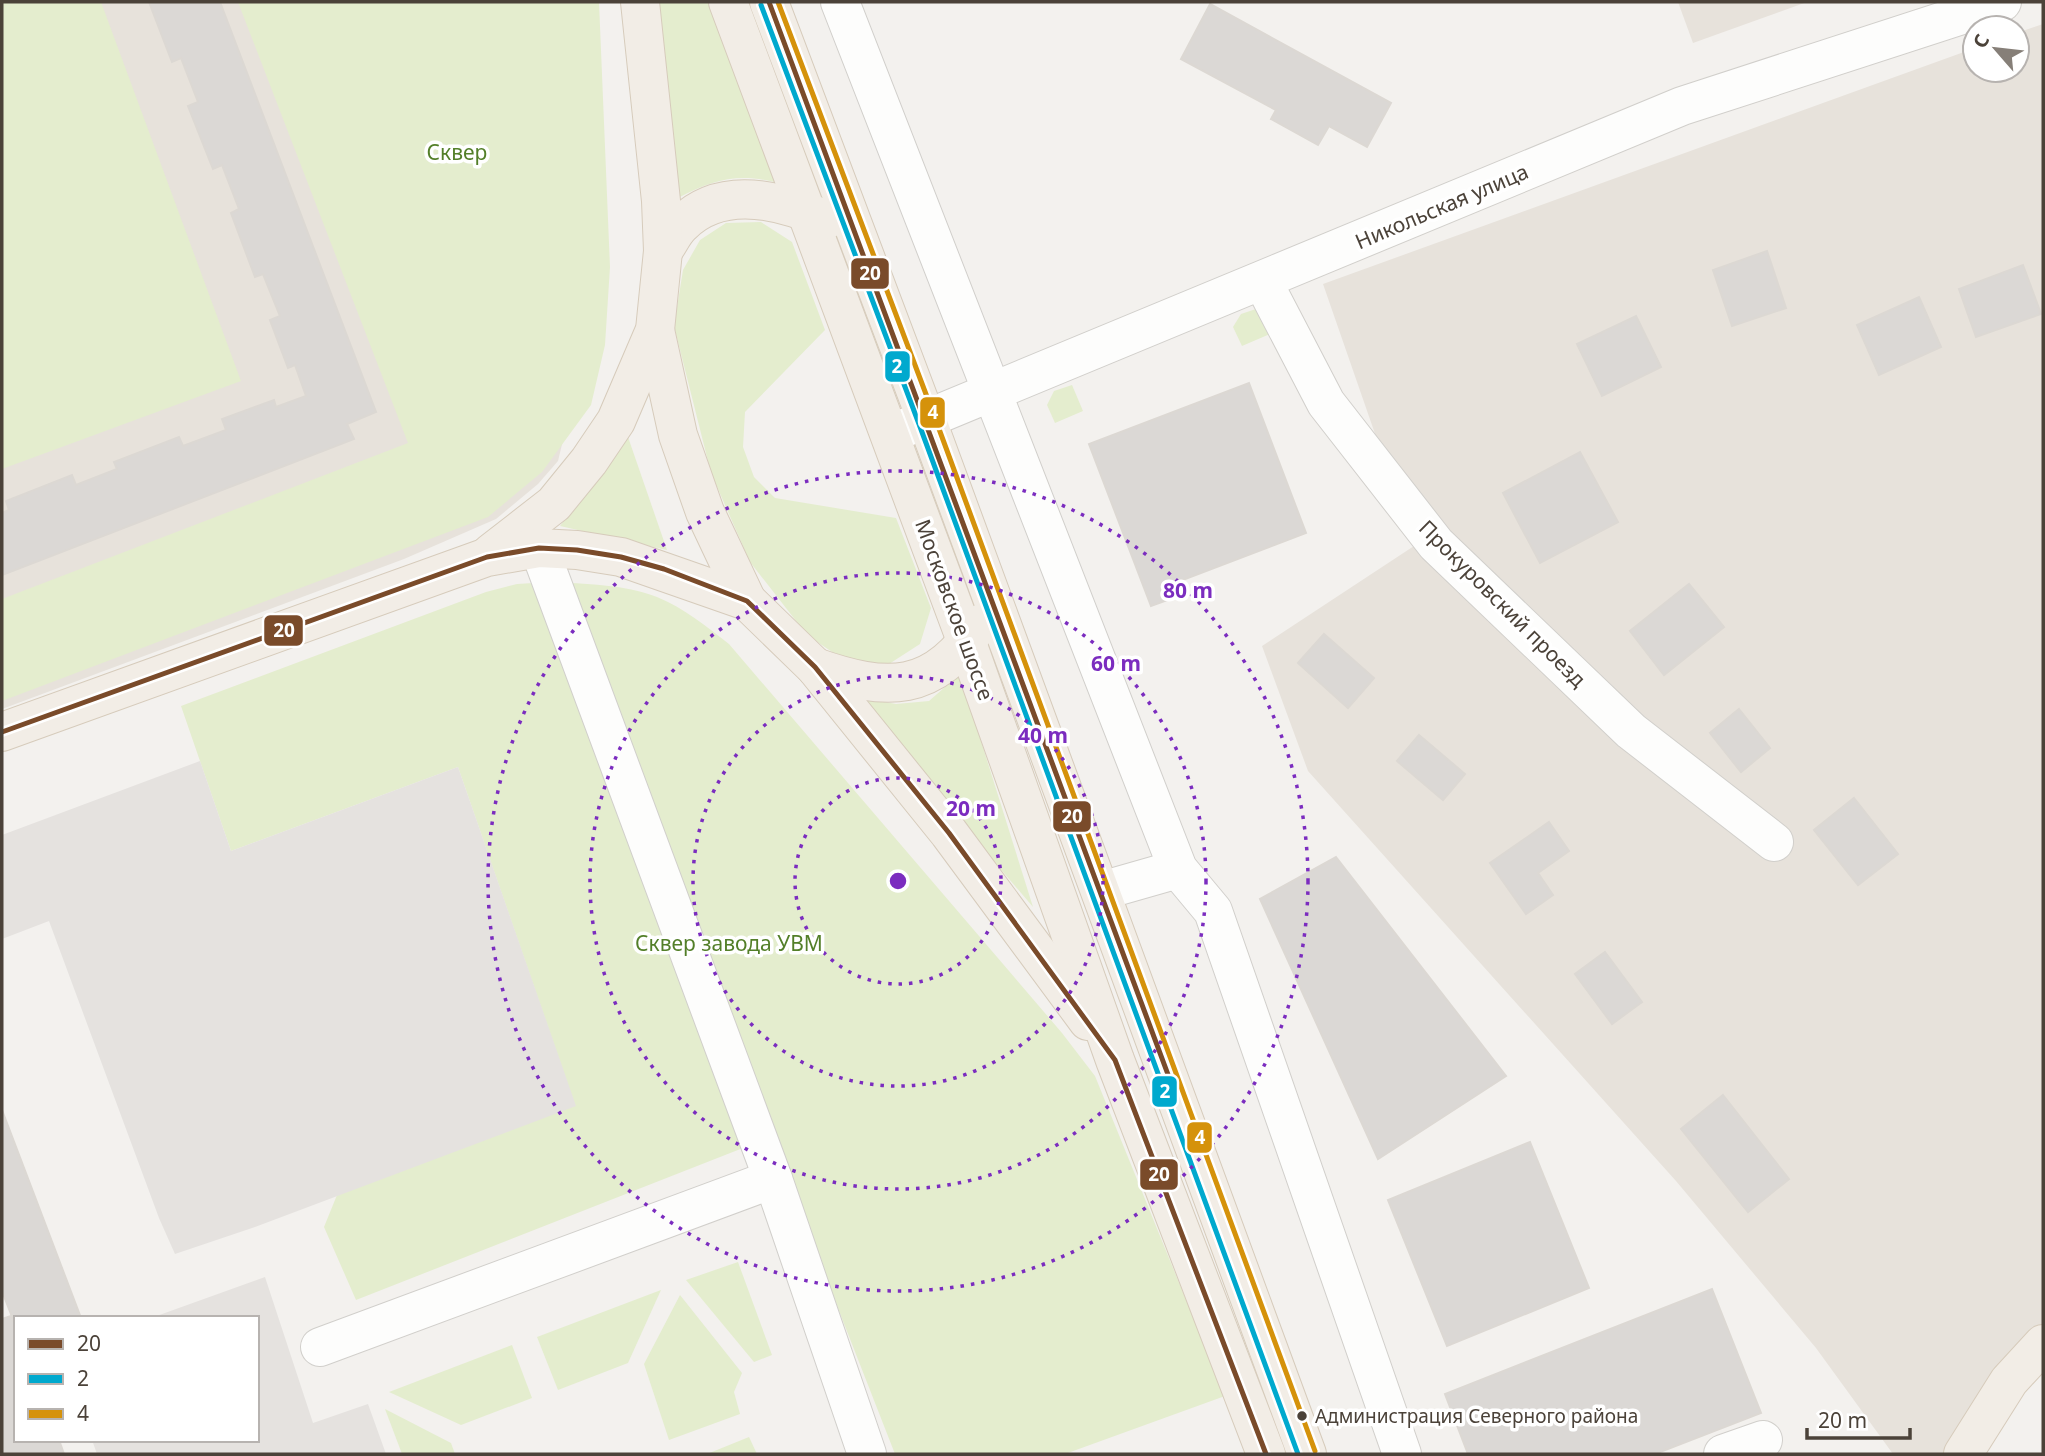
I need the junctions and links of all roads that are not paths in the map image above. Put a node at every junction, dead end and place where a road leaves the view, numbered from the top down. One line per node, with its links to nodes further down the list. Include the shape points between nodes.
1 (640, 2): 8 (main road)
2 (728, 2): 6 (main road, Московское шоссе)
3 (769, 2): 7 (main road, Московское шоссе)
4 (840, 2): 11 (street)
5 (2001, 2): 9 (street, Никольская улица, via 1682,106)
6 (809, 212): 7 (main road); 8 (main road, via 767,199 728,200 681,224); 13 (main road, Московское шоссе)
7 (857, 233): 12 (main road, Московское шоссе)
8 (663, 251): 10 (main road)
9 (1263, 282): 11 (street, Никольская улица); 21 (street, Прокуровский проезд, via 1326,403 1436,544 1631,731)
10 (655, 330): 15 (main road, via 616,421 589,461 554,504); 16 (main road, via 678,435 705,512)
11 (994, 392): 12 (street, Никольская улица); 22 (street)
12 (927, 421): 13 (street, Никольская улица); 17 (main road, Московское шоссе)
13 (890, 434): 18 (main road, Московское шоссе)
14 (539, 548): 15 (main road); 16 (main road, via 621,557); 25 (street)
15 (487, 557): 20 (main road)
16 (747, 601): 19 (main road)
17 (993, 603): 18 (main road); 23 (main road, Московское шоссе)
18 (967, 643): 19 (main road, via 936,670 908,682 878,685); 24 (main road, Московское шоссе)
19 (815, 667): 24 (main road, via 949,833)
20 (2, 732)
21 (1774, 842)
22 (1178, 869): 23 (street); 32 (street, via 1213,911)
23 (1101, 891): 31 (main road, Московское шоссе)
24 (1115, 1059): 30 (main road, Московское шоссе)
25 (773, 1179): 27 (street); 29 (street)
26 (2043, 1344): 34 (main road, via 2009,1381)
27 (320, 1347)
28 (1763, 1440): 33 (street)
29 (867, 1454)
30 (1266, 1454)
31 (1307, 1454)
32 (1402, 1454)
33 (1723, 1454)
34 (1963, 1454)

